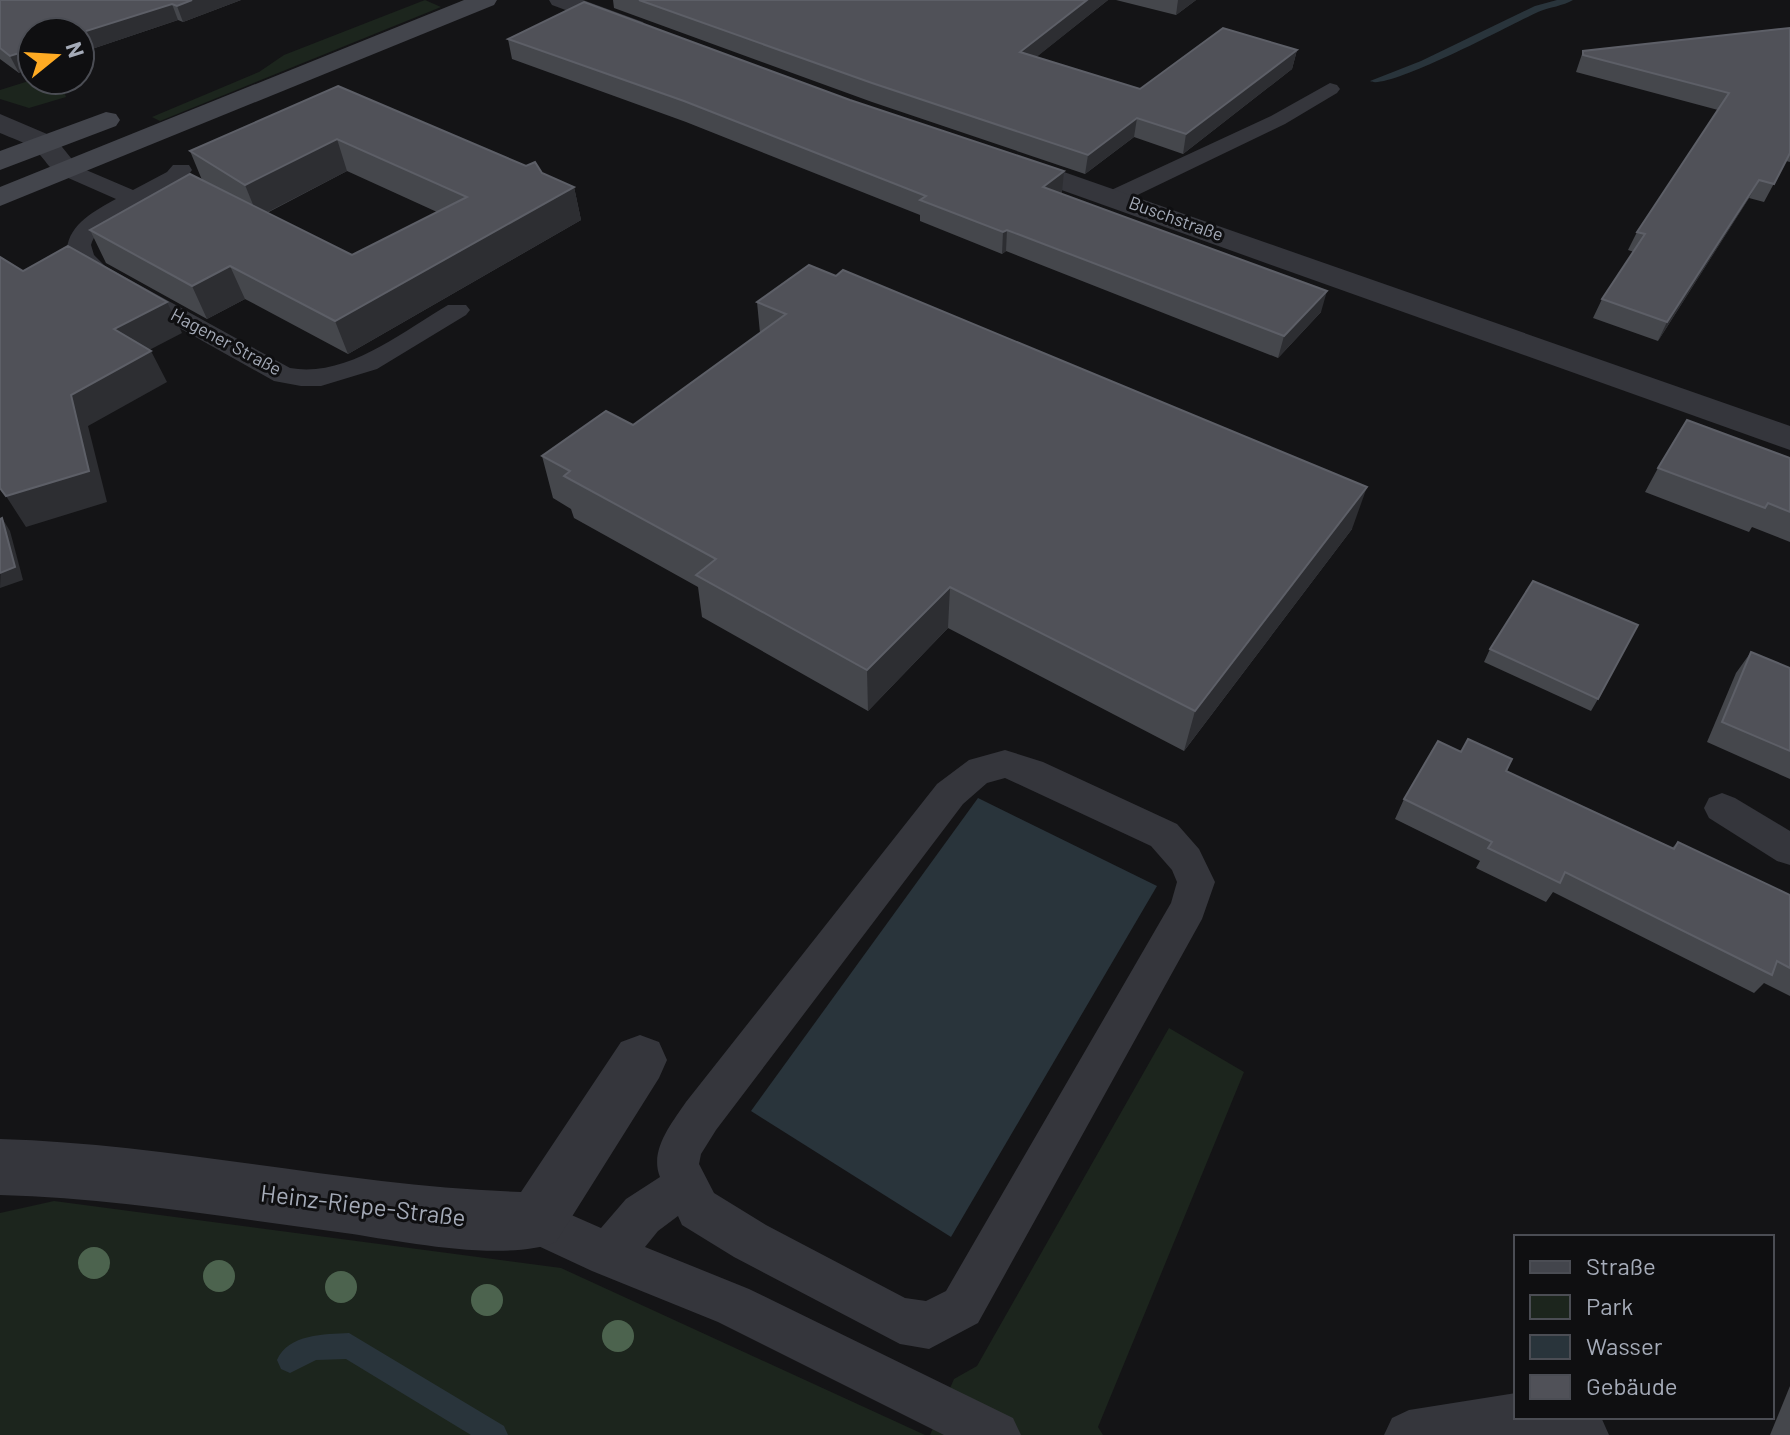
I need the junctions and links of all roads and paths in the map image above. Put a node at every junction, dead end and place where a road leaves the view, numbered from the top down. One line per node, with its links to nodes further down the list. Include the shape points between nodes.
1 (485, 0): 10 (main road)
2 (561, 0): 3 (street)
3 (657, 36)
4 (1330, 89): 13 (lane, via 1278,120)
5 (124, 114): 7 (main road)
6 (0, 122): 7 (street)
7 (44, 143): 9 (main road); 10 (street)
8 (980, 151): 13 (street, Buschstraße)
9 (0, 162): 10 (street)
10 (65, 168): 12 (main road); 14 (lane)
11 (181, 170): 14 (lane, Hagener Straße)
12 (0, 197)
13 (1115, 197): 16 (street, Buschstraße)
14 (135, 199): 15 (lane, Hagener Straße, via 82,234 79,247 84,259 96,271 283,375 321,378 344,372)
15 (457, 310)
16 (1790, 439)
17 (1722, 808): 18 (lane)
18 (1790, 850)
19 (640, 1060): 22 (street)
20 (0, 1167): 22 (street, Heinz-Riepe-Straße, via 70,1169 449,1218)
21 (684, 1186): 21 (lane, via 698,1209 900,1321 929,1325 962,1307 1189,907 1196,882 1186,860 1164,835 1031,772 1005,764 987,766 966,778 701,1116 681,1147 677,1166); 23 (lane, via 642,1215)
22 (535, 1221): 23 (lane)
23 (608, 1255): 26 (lane, via 733,1305)
24 (1514, 1418): 27 (lane)
25 (1557, 1419): 28 (lane)
26 (996, 1435)
27 (1409, 1435)
28 (1584, 1435)

